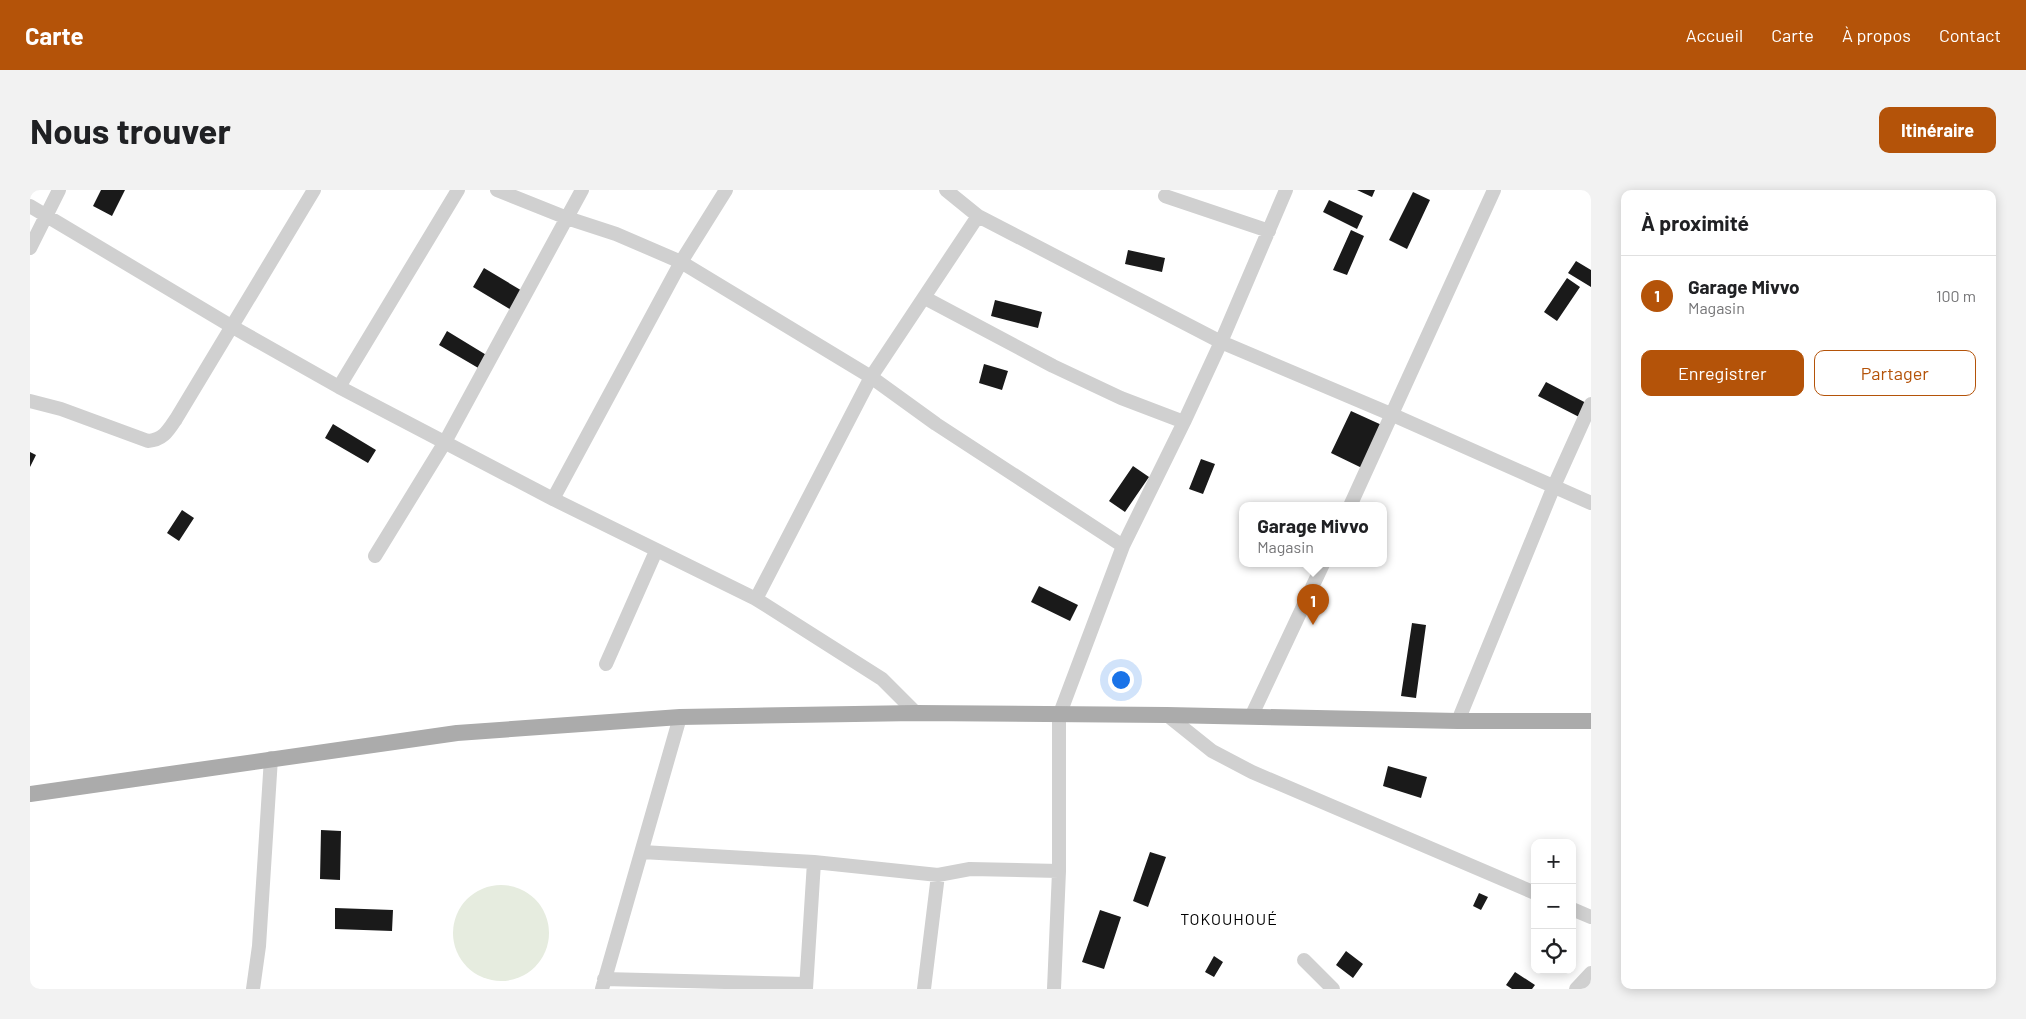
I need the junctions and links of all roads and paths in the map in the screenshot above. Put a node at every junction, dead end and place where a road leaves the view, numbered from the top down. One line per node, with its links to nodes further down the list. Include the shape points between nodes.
1 (59, 190): 12 (street)
2 (314, 190): 19 (street)
3 (458, 190): 22 (street)
4 (497, 190): 14 (street)
5 (582, 190): 14 (street)
6 (726, 190): 17 (street)
7 (946, 190): 13 (street)
8 (1286, 190): 15 (street)
9 (1494, 190): 25 (street)
10 (1165, 196): 15 (street)
11 (30, 206): 12 (street)
12 (46, 216): 16 (street); 19 (street)
13 (978, 216): 18 (street); 20 (street)
14 (567, 218): 17 (street, via 616,234); 27 (street)
15 (1269, 231): 20 (street)
16 (30, 248)
17 (681, 262): 21 (street); 29 (street)
18 (925, 298): 21 (street); 26 (street, via 1061,370)
19 (231, 326): 22 (street); 23 (street, via 176,419 165,436 157,441 148,441)
20 (1221, 342): 25 (street); 26 (street)
21 (871, 377): 32 (street, via 936,424); 36 (street)
22 (339, 386): 27 (street)
23 (30, 401)
24 (1591, 404): 28 (street)
25 (1393, 415): 28 (street); 30 (street)
26 (1184, 422): 32 (street)
27 (445, 442): 29 (street); 34 (street)
28 (1554, 486): 31 (street); 43 (street)
29 (554, 499): 33 (street)
30 (1352, 502)
31 (1591, 503)
32 (1123, 546): 40 (street)
33 (656, 551): 36 (street); 37 (street)
34 (376, 556)
35 (1322, 567): 42 (street)
36 (756, 599): 38 (street, via 882,679)
37 (606, 664)
38 (916, 713): 40 (main road); 41 (main road)
39 (1168, 715): 40 (main road); 42 (main road); 51 (street, via 1212,751 1252,772)
40 (1059, 716): 49 (street)
41 (680, 717): 45 (main road, via 457,733); 47 (street)
42 (1251, 717): 43 (main road)
43 (1458, 721): 44 (main road)
44 (1591, 721)
45 (271, 758): 46 (main road); 59 (street, via 260,946)
46 (30, 794)
47 (642, 852): 48 (street); 56 (street)
48 (814, 862): 50 (street); 58 (street)
49 (1059, 871): 50 (street, via 970,869); 61 (street)
50 (938, 875): 60 (street)
51 (1531, 891)
52 (1576, 911): 53 (street)
53 (1591, 917)
54 (1304, 960): 62 (street)
55 (1591, 973): 63 (street)
56 (603, 984): 57 (street)
57 (681, 985): 58 (street)
58 (806, 986)
59 (253, 989)
60 (924, 989)
61 (1054, 989)
62 (1333, 989)
63 (1576, 989)

